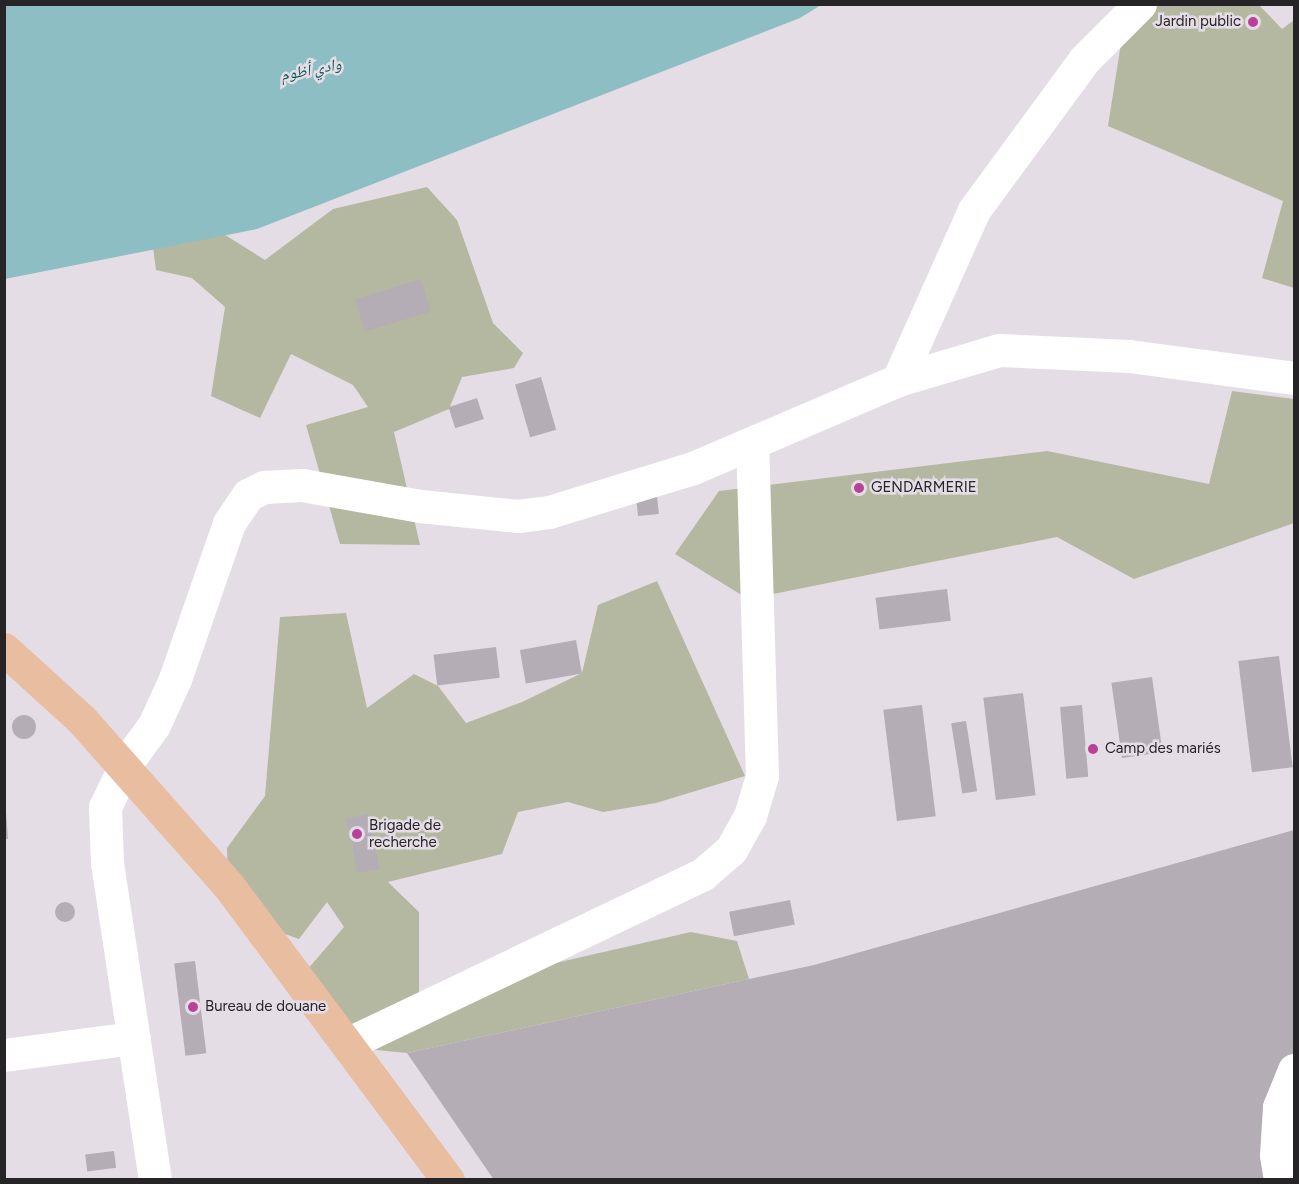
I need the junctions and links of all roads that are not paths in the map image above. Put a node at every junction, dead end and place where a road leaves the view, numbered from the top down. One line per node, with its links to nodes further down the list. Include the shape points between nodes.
1 (1140, 4): 3 (street, via 1084,60 974,210)
2 (1294, 378): 3 (street, via 1129,356 999,350)
3 (898, 380): 4 (street)
4 (752, 443): 7 (street, via 682,472 549,512 518,516 420,506 302,485 264,487 248,495 229,523 159,716); 9 (street, via 762,776 750,816 730,850 703,874)
5 (4, 649): 6 (main road)
6 (17, 671): 7 (main road)
7 (125, 765): 8 (street, via 105,807 104,832); 9 (main road, via 228,885)
8 (134, 1038): 10 (street); 12 (street)
9 (349, 1043): 13 (main road)
10 (4, 1055)
11 (1294, 1070): 14 (street, via 1280,1107 1276,1155)
12 (155, 1179)
13 (448, 1179)
14 (1280, 1179)

